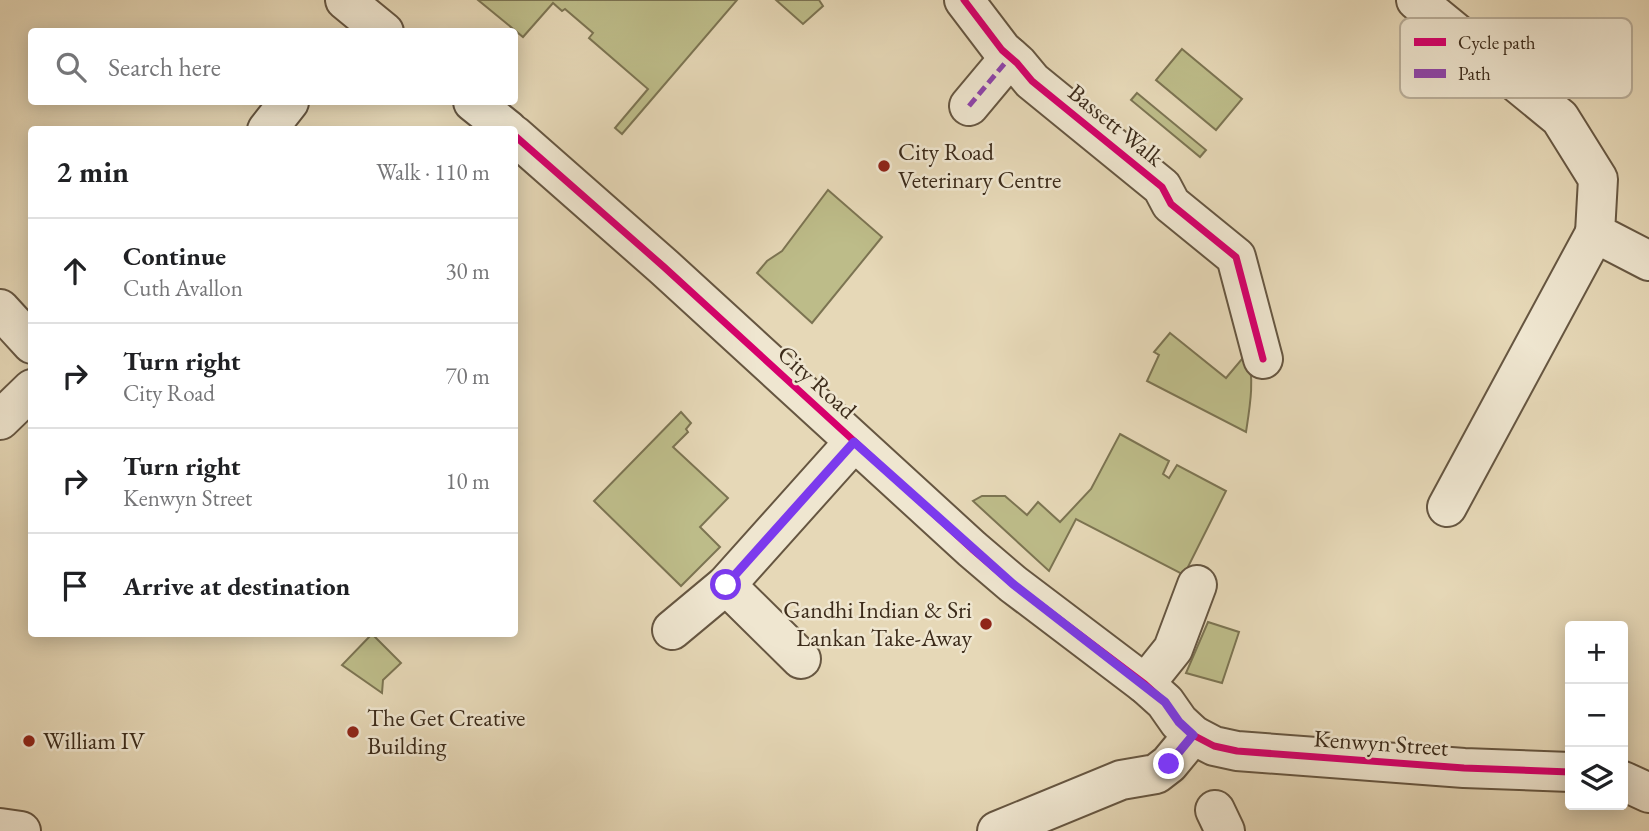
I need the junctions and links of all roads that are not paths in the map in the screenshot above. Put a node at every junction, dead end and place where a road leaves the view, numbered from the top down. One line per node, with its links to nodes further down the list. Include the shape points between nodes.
1 (964, 0): 4 (street, Bassett Walk)
2 (1416, 0): 3 (street)
3 (1438, 18)
4 (1010, 57): 8 (street); 16 (street, Bassett Walk, via 1236,257)
5 (1536, 98): 12 (street, via 1560,118 1598,179)
6 (287, 105): 9 (street)
7 (477, 105): 10 (street)
8 (969, 106)
9 (270, 126)
10 (503, 126)
11 (518, 138): 19 (street, City Road, via 608,215)
12 (1595, 233): 13 (street); 20 (street)
13 (1649, 261)
14 (0, 309): 15 (street)
15 (28, 340)
16 (1263, 359)
17 (28, 393): 18 (street)
18 (0, 420)
19 (854, 442): 21 (street); 25 (street, City Road, via 1013,584)
20 (1447, 507)
21 (726, 585): 23 (street); 24 (street)
22 (1197, 585): 25 (street, via 1173,649)
23 (672, 630)
24 (801, 659)
25 (1145, 684): 26 (street, City Road)
26 (1193, 735): 27 (street, Kenwyn Street, via 1214,746 1250,753); 32 (street, via 1156,774 1121,780)
27 (1565, 772)
28 (1628, 784): 29 (street)
29 (1649, 793)
30 (0, 828): 31 (street)
31 (21, 831)
32 (997, 831)

